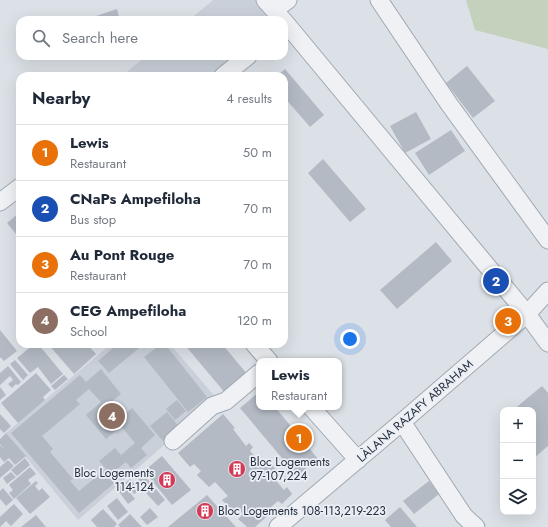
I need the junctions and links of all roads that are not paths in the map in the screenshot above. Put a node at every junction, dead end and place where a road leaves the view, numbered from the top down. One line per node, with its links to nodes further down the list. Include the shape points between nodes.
1 (288, 0): 3 (street)
2 (378, 0): 9 (street, via 449,104)
3 (280, 16)
4 (288, 27): 11 (street)
5 (243, 60): 6 (street)
6 (228, 72)
7 (16, 190): 8 (street)
8 (0, 202)
9 (548, 240)
10 (548, 291): 11 (street, LÀLANA RAZAFY ABRAHAM)
11 (527, 314): 12 (street); 17 (street, LÀLANA RAZAFY ABRAHAM)
12 (548, 343)
13 (258, 348): 14 (street)
14 (266, 358)
15 (256, 376): 18 (street, via 226,401 212,406)
16 (313, 410): 19 (street)
17 (402, 422): 19 (street, LÀLANA RAZAFY ABRAHAM); 21 (street, via 464,516)
18 (173, 440)
19 (358, 460): 20 (street, LÀLANA RAZAFY ABRAHAM)
20 (278, 527)
21 (476, 527)

